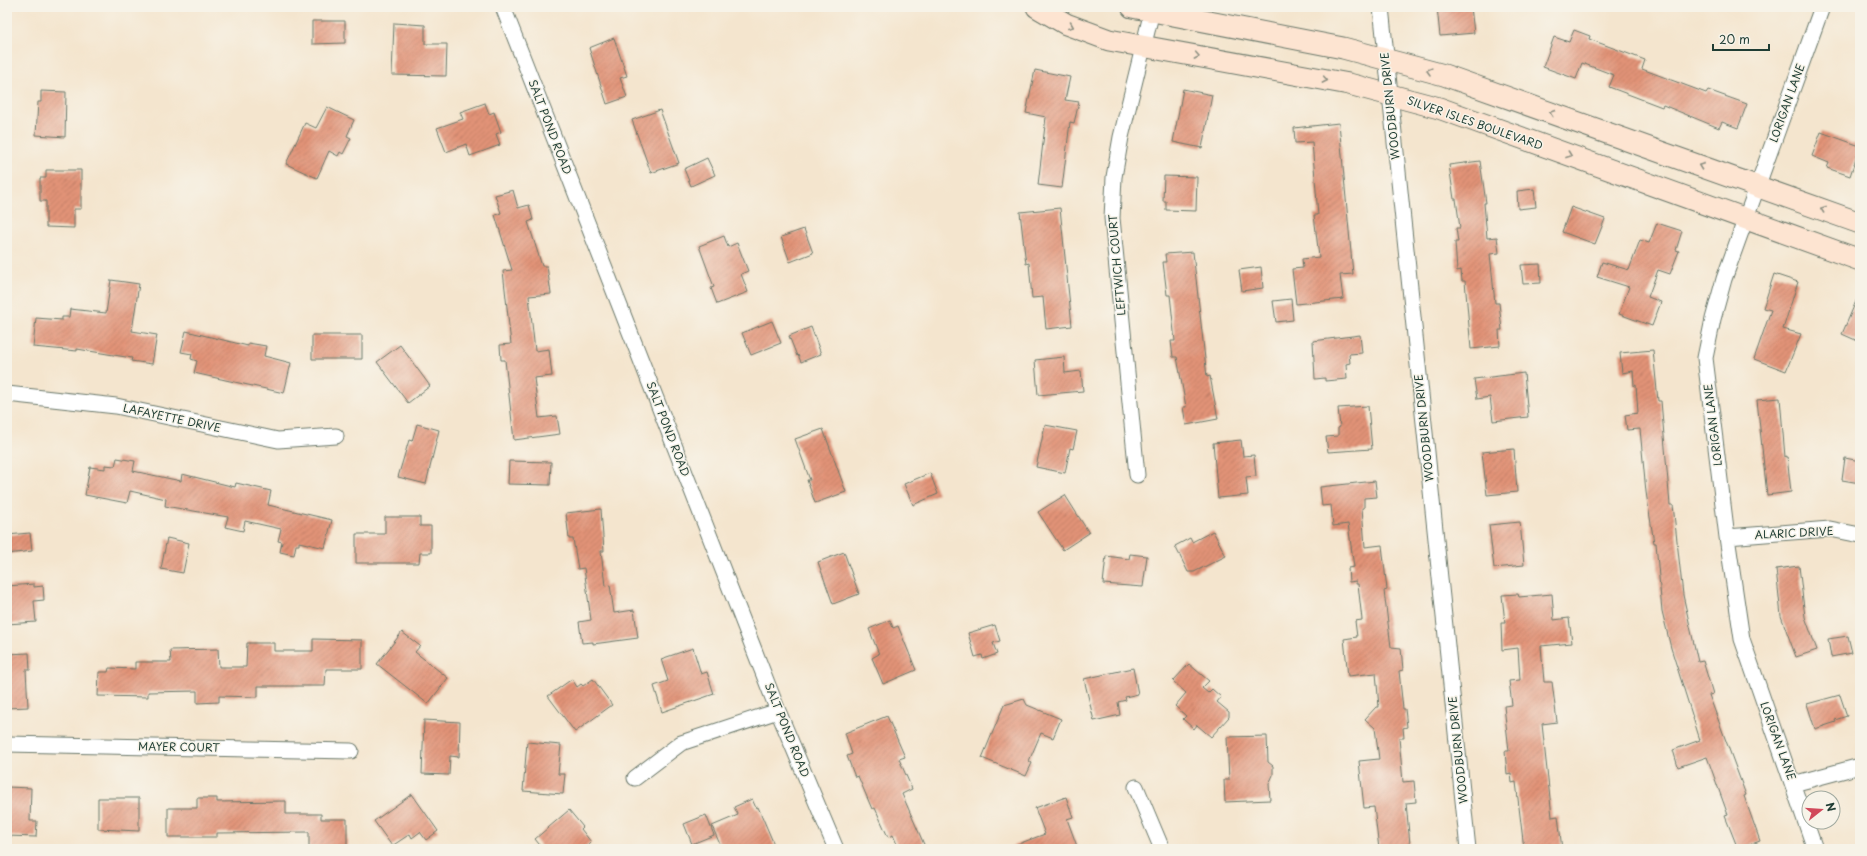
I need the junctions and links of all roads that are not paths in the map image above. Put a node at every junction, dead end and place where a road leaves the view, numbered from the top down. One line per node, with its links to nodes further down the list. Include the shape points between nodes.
1 (504, 7): 19 (street, SALT POND ROAD)
2 (1037, 7): 7 (street, SILVER ISLES BOULEVARD, one-way to 7, via 1066,24 1109,40)
3 (1132, 7): 6 (street)
4 (1381, 7): 8 (street, WOODBURN DRIVE)
5 (1822, 7): 10 (street, LORIGAN LANE)
6 (1152, 11): 7 (street, LEFTWICH COURT); 8 (street, via 1344,48)
7 (1144, 46): 9 (street, SILVER ISLES BOULEVARD, one-way to 9, via 1349,84); 16 (street, LEFTWICH COURT, via 1121,137 1114,178 1112,218)
8 (1386, 59): 9 (street, WOODBURN DRIVE); 10 (street, one-way to 8, via 1501,94)
9 (1389, 95): 11 (street, SILVER ISLES BOULEVARD, one-way to 11, via 1439,108); 28 (street, WOODBURN DRIVE)
10 (1757, 186): 11 (street, LORIGAN LANE); 12 (street, one-way to 10)
11 (1744, 219): 13 (street, SILVER ISLES BOULEVARD); 18 (street, LORIGAN LANE, via 1716,306 1705,358)
12 (1860, 223)
13 (1860, 260)
14 (7, 394): 15 (street, LAFAYETTE DRIVE, via 116,406 278,440)
15 (336, 436)
16 (1137, 475)
17 (1860, 535): 18 (street, ALARIC DRIVE, via 1830,528)
18 (1727, 537): 24 (street, LORIGAN LANE, via 1742,639)
19 (778, 711): 23 (street, via 682,743); 26 (street, SALT POND ROAD)
20 (7, 744): 21 (street, MAYER COURT)
21 (351, 751)
22 (1860, 766): 24 (street)
23 (635, 778)
24 (1793, 784): 29 (street, LORIGAN LANE)
25 (1136, 787): 27 (street)
26 (836, 849)
27 (1162, 849)
28 (1468, 849)
29 (1815, 849)

